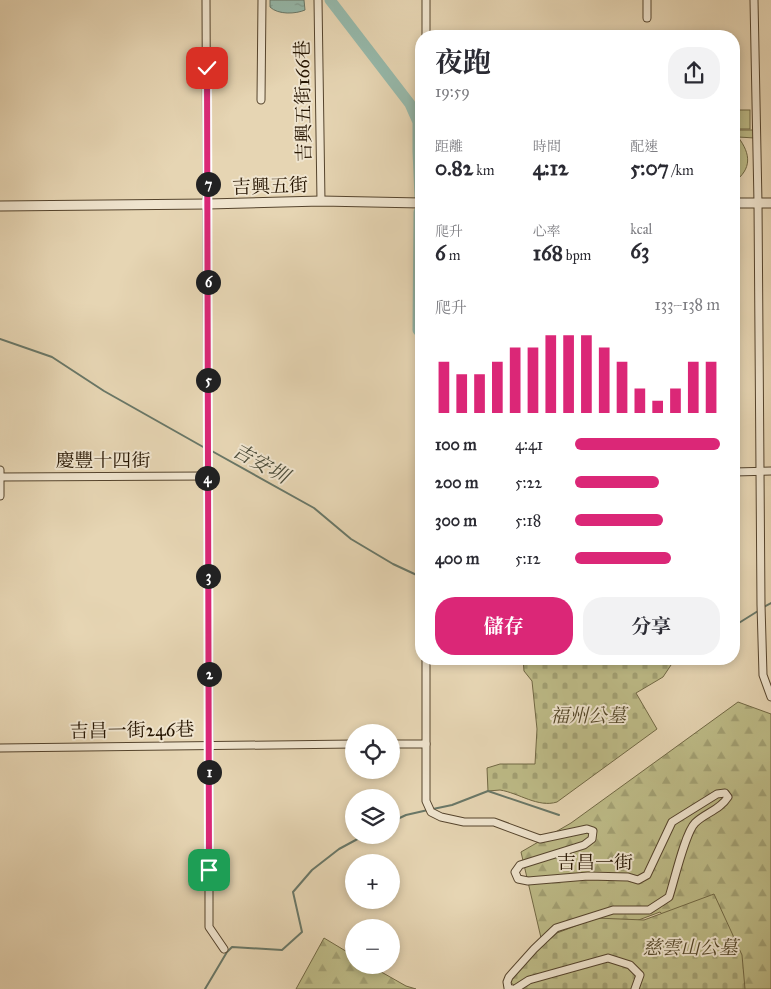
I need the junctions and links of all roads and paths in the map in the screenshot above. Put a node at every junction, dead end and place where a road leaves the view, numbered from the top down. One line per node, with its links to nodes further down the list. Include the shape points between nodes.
1 (206, 0): 15 (street)
2 (262, 0): 9 (street)
3 (318, 0): 10 (street, 吉興五街166巷)
4 (426, 0): 8 (street)
5 (647, 0): 7 (street)
6 (754, 0): 13 (street)
7 (646, 18)
8 (426, 30)
9 (261, 100)
10 (321, 201): 11 (street, 吉興五街); 15 (street, 吉興五街)
11 (415, 203)
12 (740, 203): 13 (street)
13 (758, 203): 14 (street); 19 (street)
14 (771, 203)
15 (208, 204): 16 (street, 吉興五街); 21 (street)
16 (0, 206)
17 (0, 470): 22 (street)
18 (740, 472): 19 (street)
19 (761, 472): 20 (street); 25 (street, via 763,675)
20 (771, 472)
21 (207, 476): 22 (street, 慶豐十四街); 29 (street)
22 (0, 477): 23 (street)
23 (0, 496)
24 (426, 665): 28 (street, 吉昌一街)
25 (771, 697)
26 (345, 744): 29 (street, 吉昌一街246巷)
27 (400, 744): 28 (street)
28 (426, 744): 32 (street, 吉昌一街, via 426,800 431,812 464,822 494,822 540,839 586,829 593,831 592,839 584,845 520,865 515,872 518,879 528,881 588,876 638,880 647,875 672,822 717,794 725,793 728,797 723,805 694,824 680,856 670,897 650,910 613,910 556,928 509,976 508,988)
29 (210, 746): 30 (street, 吉昌一街246巷); 31 (street, via 209,927)
30 (0, 748)
31 (224, 949)
32 (513, 989): 33 (street, 吉昌一街, via 529,980 608,958 630,965 640,975)
33 (635, 989)

